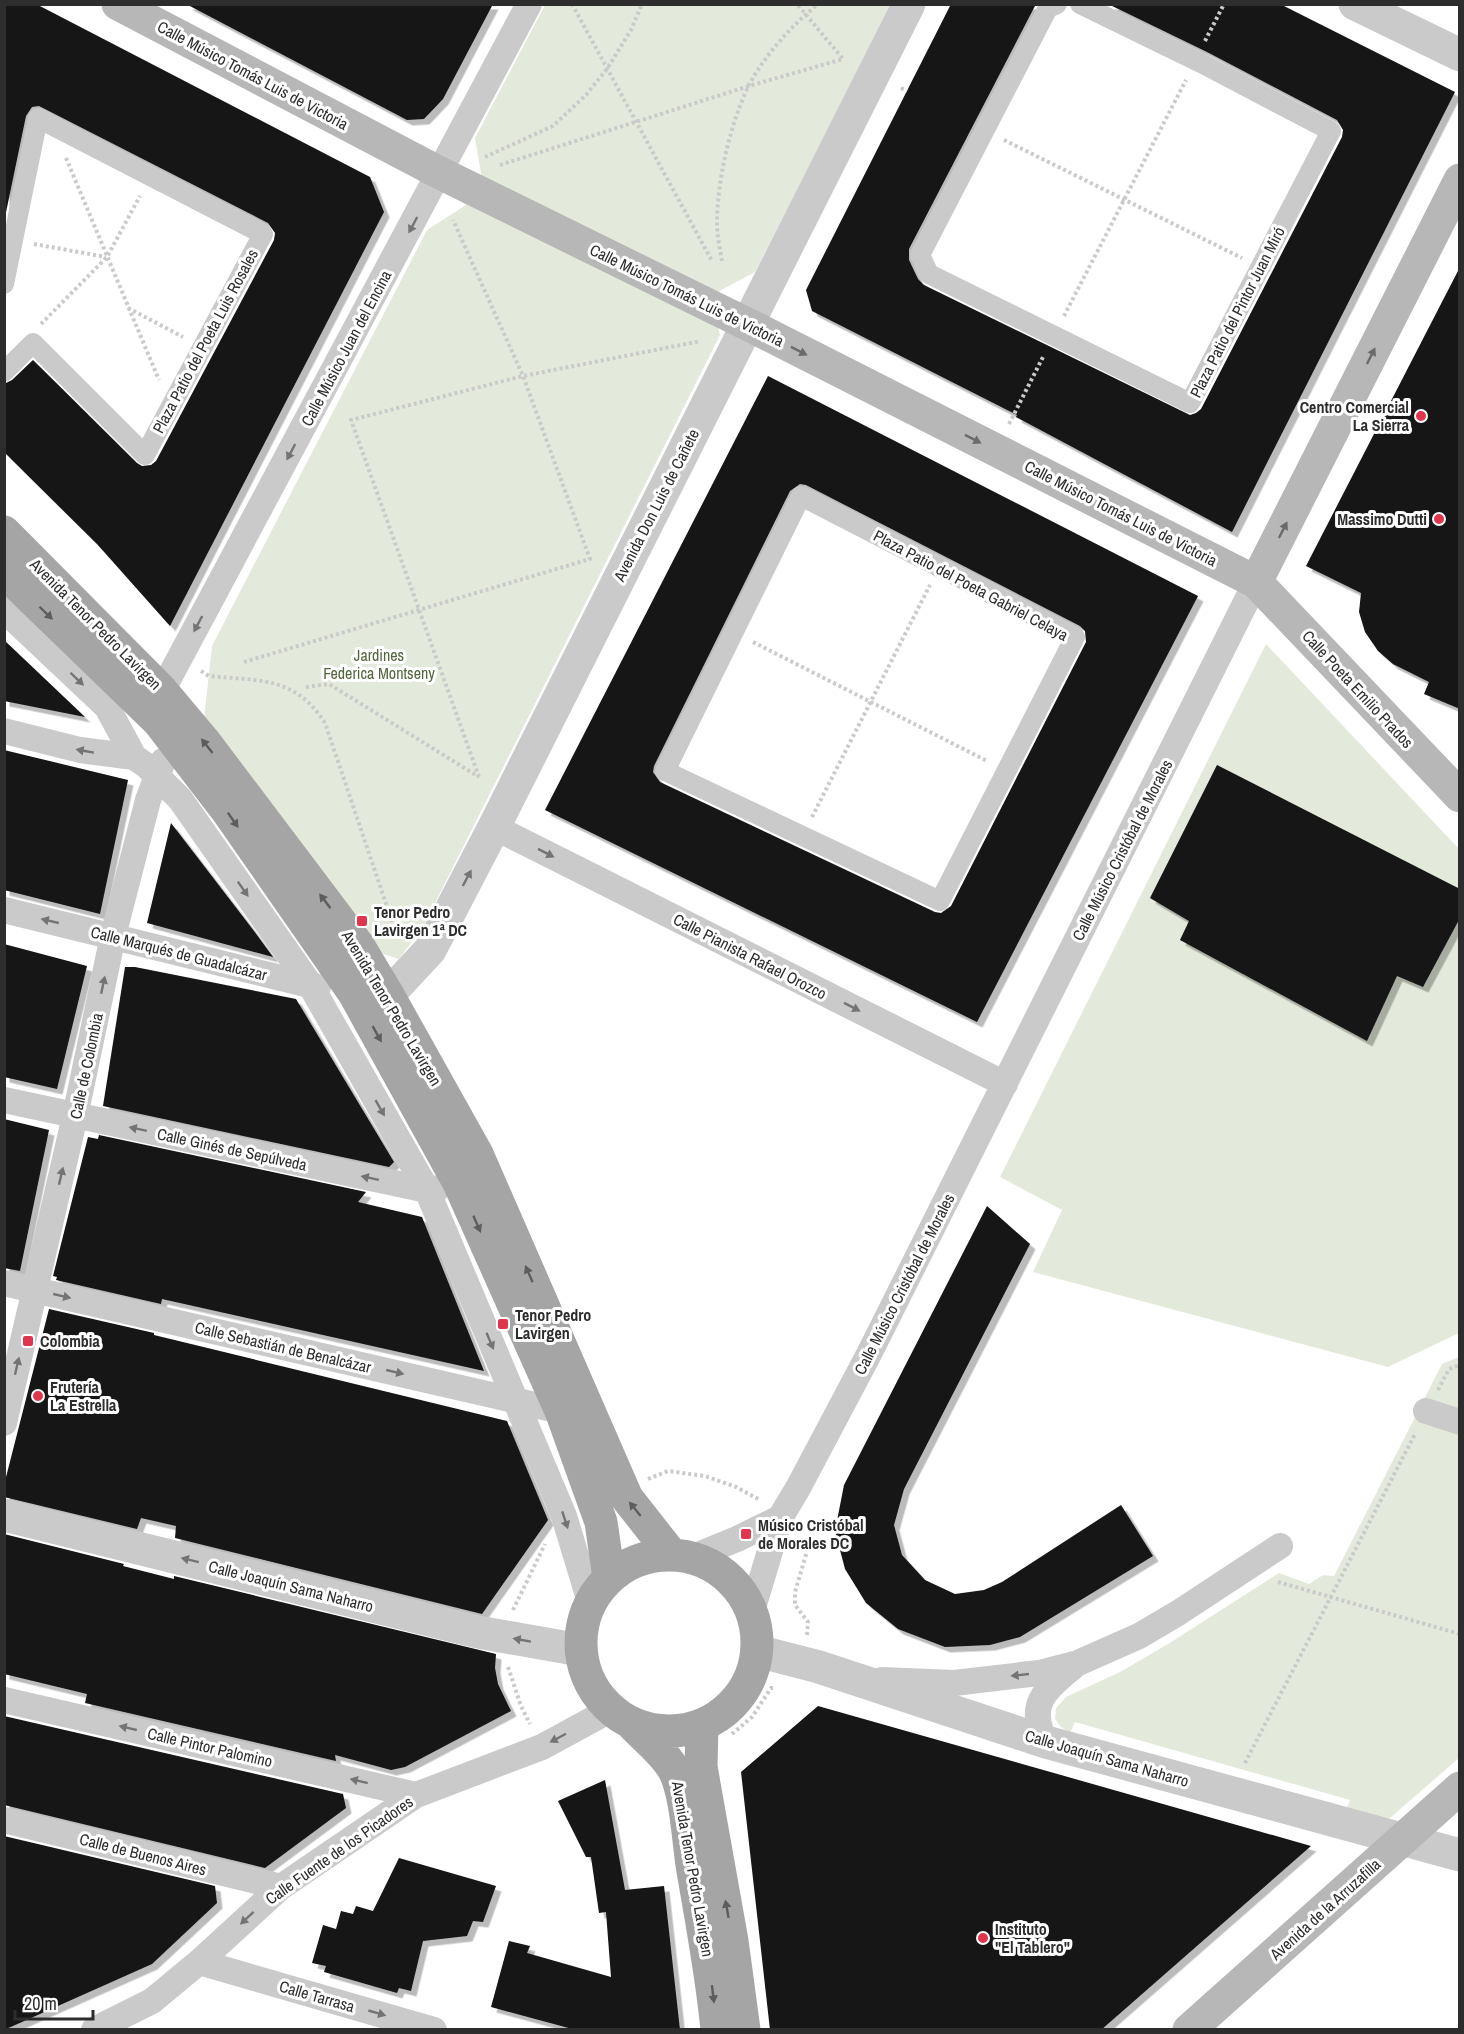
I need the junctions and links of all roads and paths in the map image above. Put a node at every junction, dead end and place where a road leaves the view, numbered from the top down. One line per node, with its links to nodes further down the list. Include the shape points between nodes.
1 (118, 4): 24 (main road, Calle Músico Tomás Luis de Victoria)
2 (529, 4): 24 (street, Calle Músico Juan del Encina)
3 (572, 4): 15 (path)
4 (642, 4): 15 (path)
5 (797, 4): 12 (path)
6 (818, 4): 12 (path)
7 (909, 4): 36 (street, Avenida Don Luis de Cañete)
8 (1057, 4): 21 (street, Plaza Patio del Pintor Juan Miró, via 1048,8)
9 (1080, 4): 14 (street, Plaza Patio del Pintor Juan Miró)
10 (1224, 4): 14 (path)
11 (1354, 4): 13 (street)
12 (806, 14): 16 (path, via 764,62); 16 (path, via 843,59)
13 (1460, 55)
14 (1196, 60): 27 (path); 33 (street, Plaza Patio del Pintor Juan Miró, via 1331,131)
15 (607, 69): 19 (path); 22 (path, via 553,126)
16 (749, 86): 19 (path); 32 (path, via 728,143 719,188 717,226)
17 (901, 88): 18 (path)
18 (907, 91)
19 (636, 121): 23 (path); 31 (path)
20 (52, 126): 25 (street, Plaza Patio del Poeta Luis Rosales); 29 (street, via 38,118); 30 (path)
21 (985, 130): 27 (path); 38 (street, Plaza Patio del Pintor Juan Miró, via 920,255 929,274)
22 (485, 157)
23 (500, 165)
24 (440, 173): 36 (main road, Calle Músico Tomás Luis de Victoria); 55 (street, Calle Músico Juan del Encina, one-way to 55)
25 (151, 176): 30 (path); 40 (street, Plaza Patio del Poeta Luis Rosales, via 263,234)
26 (1460, 180): 48 (main road, Calle Músico Cristóbal de Morales, one-way to 26)
27 (1124, 199): 33 (path); 38 (path)
28 (453, 220): 42 (path)
29 (14, 240): 30 (path); 34 (street)
30 (107, 258): 35 (path); 37 (path)
31 (712, 261)
32 (722, 261)
33 (1260, 267): 38 (street, Plaza Patio del Pintor Juan Miró, via 1190,403)
34 (4, 284)
35 (128, 308): 40 (path); 43 (path)
36 (747, 324): 48 (main road, Calle Músico Tomás Luis de Victoria, one-way to 48); 61 (street, Avenida Don Luis de Cañete)
37 (36, 329)
38 (1054, 336): 44 (path)
39 (701, 341): 42 (path)
40 (202, 347): 41 (street, Plaza Patio del Poeta Luis Rosales, via 145,455 33,343)
41 (4, 372)
42 (523, 376): 50 (path, via 590,559); 50 (path, via 351,420)
43 (161, 384)
44 (1009, 424)
45 (4, 532): 55 (main road, Avenida Tenor Pedro Lavirgen)
46 (939, 567): 51 (street, Plaza Patio del Poeta Gabriel Celaya, via 801,496); 54 (path); 58 (street, Plaza Patio del Poeta Gabriel Celaya, via 1074,637)
47 (4, 572): 55 (main road, Avenida Tenor Pedro Lavirgen, one-way to 55, via 159,722)
48 (1256, 582): 60 (main road, Calle Poeta Emilio Prados); 68 (street, Calle Músico Cristóbal de Morales)
49 (4, 610): 57 (street, one-way to 57, via 107,707)
50 (419, 610): 52 (path); 53 (path, via 479,777 329,684)
51 (734, 632): 54 (path); 62 (street, Plaza Patio del Poeta Gabriel Celaya, via 665,771)
52 (244, 662)
53 (306, 687)
54 (871, 702): 58 (path); 62 (path)
55 (171, 714): 59 (street, Calle de Colombia); 66 (main road, Avenida Tenor Pedro Lavirgen, one-way to 66, via 228,812); 67 (main road, Avenida Tenor Pedro Lavirgen, one-way to 55, via 358,945 204,741)
56 (4, 731): 57 (street, one-way to 56, via 80,750)
57 (134, 757): 59 (street)
58 (1006, 771): 62 (street, Plaza Patio del Poeta Gabriel Celaya, via 940,901)
59 (158, 775): 64 (street, Calle de Colombia); 65 (street, one-way to 65, via 180,799)
60 (1460, 796)
61 (494, 827): 67 (street, Avenida Don Luis de Cañete, one-way to 61, via 430,950); 68 (street, Calle Pianista Rafael Orozco, one-way to 68)
62 (802, 836)
63 (4, 910): 64 (street, Calle Marqués de Guadalcázar, one-way to 63)
64 (113, 936): 65 (street, Calle Marqués de Guadalcázar); 70 (street, Calle de Colombia, one-way to 64)
65 (311, 986): 66 (street, Calle Marqués de Guadalcázar); 72 (street, one-way to 72)
66 (354, 993): 71 (main road, Avenida Tenor Pedro Lavirgen, one-way to 71)
67 (388, 995): 86 (main road, Avenida Tenor Pedro Lavirgen, one-way to 67, via 627,1498 477,1154)
68 (1005, 1084): 82 (street, Calle Músico Cristóbal de Morales, via 869,1354)
69 (4, 1100): 70 (street, Calle Ginés de Sepúlveda)
70 (75, 1116): 72 (street, Calle Ginés de Sepúlveda, one-way to 70); 74 (street, Calle de Colombia, one-way to 70)
71 (459, 1184): 72 (street, Calle Ginés de Sepúlveda); 77 (main road, Avenida Tenor Pedro Lavirgen, one-way to 77)
72 (427, 1190): 76 (street, one-way to 76)
73 (4, 1283): 74 (street, Calle Sebastián de Benalcázar)
74 (34, 1289): 76 (street, Calle Sebastián de Benalcázar, one-way to 76); 80 (street, Calle de Colombia, one-way to 74)
75 (1460, 1365): 78 (path, via 1449,1369)
76 (515, 1400): 77 (street, Calle Sebastián de Benalcázar); 88 (street, one-way to 88)
77 (561, 1411): 88 (main road, Avenida Tenor Pedro Lavirgen, via 601,1522)
78 (1426, 1411): 79 (street); 89 (path)
79 (1460, 1422)
80 (4, 1423)
81 (4, 1515): 94 (street, Calle Joaquín Sama Naharro, one-way to 81, via 478,1632)
82 (780, 1518): 86 (street, via 737,1539); 90 (street, Calle Músico Cristóbal de Morales)
83 (807, 1522): 92 (path, via 813,1531 795,1592 795,1605 808,1622)
84 (547, 1539): 91 (path)
85 (1280, 1546): 96 (street, via 1139,1636)
86 (682, 1556): 88 (main road, via 649,1556 627,1564); 90 (main road, via 712,1565 729,1578)
87 (1278, 1582): 89 (path)
88 (599, 1590): 94 (main road, via 581,1626)
89 (1330, 1597): 93 (path); 105 (path)
90 (752, 1611): 95 (main road)
91 (511, 1615)
92 (807, 1633)
93 (1460, 1634)
94 (580, 1650): 101 (main road, via 584,1673 595,1693)
95 (757, 1651): 98 (street, Calle Joaquín Sama Naharro); 103 (main road, via 752,1674 740,1696 723,1713)
96 (1078, 1663): 98 (street, one-way to 98, via 1039,1673 954,1683); 104 (street, via 1050,1685 1041,1698 1038,1728)
97 (507, 1664): 102 (path)
98 (858, 1679): 104 (street, Calle Joaquín Sama Naharro)
99 (778, 1688): 103 (path, via 771,1688 752,1717)
100 (4, 1701): 107 (street, Calle Pintor Palomino, one-way to 100)
101 (621, 1717): 103 (main road, via 659,1731); 107 (street, Calle Fuente de los Picadores, one-way to 107); 115 (main road, Avenida Tenor Pedro Lavirgen, one-way to 115, via 669,1763 680,1789 709,1956)
102 (531, 1725)
103 (716, 1730): 116 (main road, Avenida Tenor Pedro Lavirgen, one-way to 103, via 731,1931 701,1766)
104 (1046, 1742): 109 (street, Calle Joaquín Sama Naharro)
105 (1245, 1763)
106 (1460, 1788): 109 (main road, Avenida de la Arruzafilla)
107 (416, 1795): 111 (street, Calle Fuente de los Picadores)
108 (4, 1820): 111 (street, Calle de Buenos Aires)
109 (1403, 1839): 110 (street, Calle Joaquín Sama Naharro); 117 (main road, Avenida de la Arruzafilla)
110 (1460, 1855)
111 (281, 1887): 112 (street, Calle Fuente de los Picadores, one-way to 112)
112 (199, 1962): 113 (street, Calle Fuente de los Picadores, via 152,2001); 114 (street, Calle Tarrasa, one-way to 114)
113 (94, 2030)
114 (434, 2030)
115 (717, 2030)
116 (744, 2030)
117 (1189, 2030)

